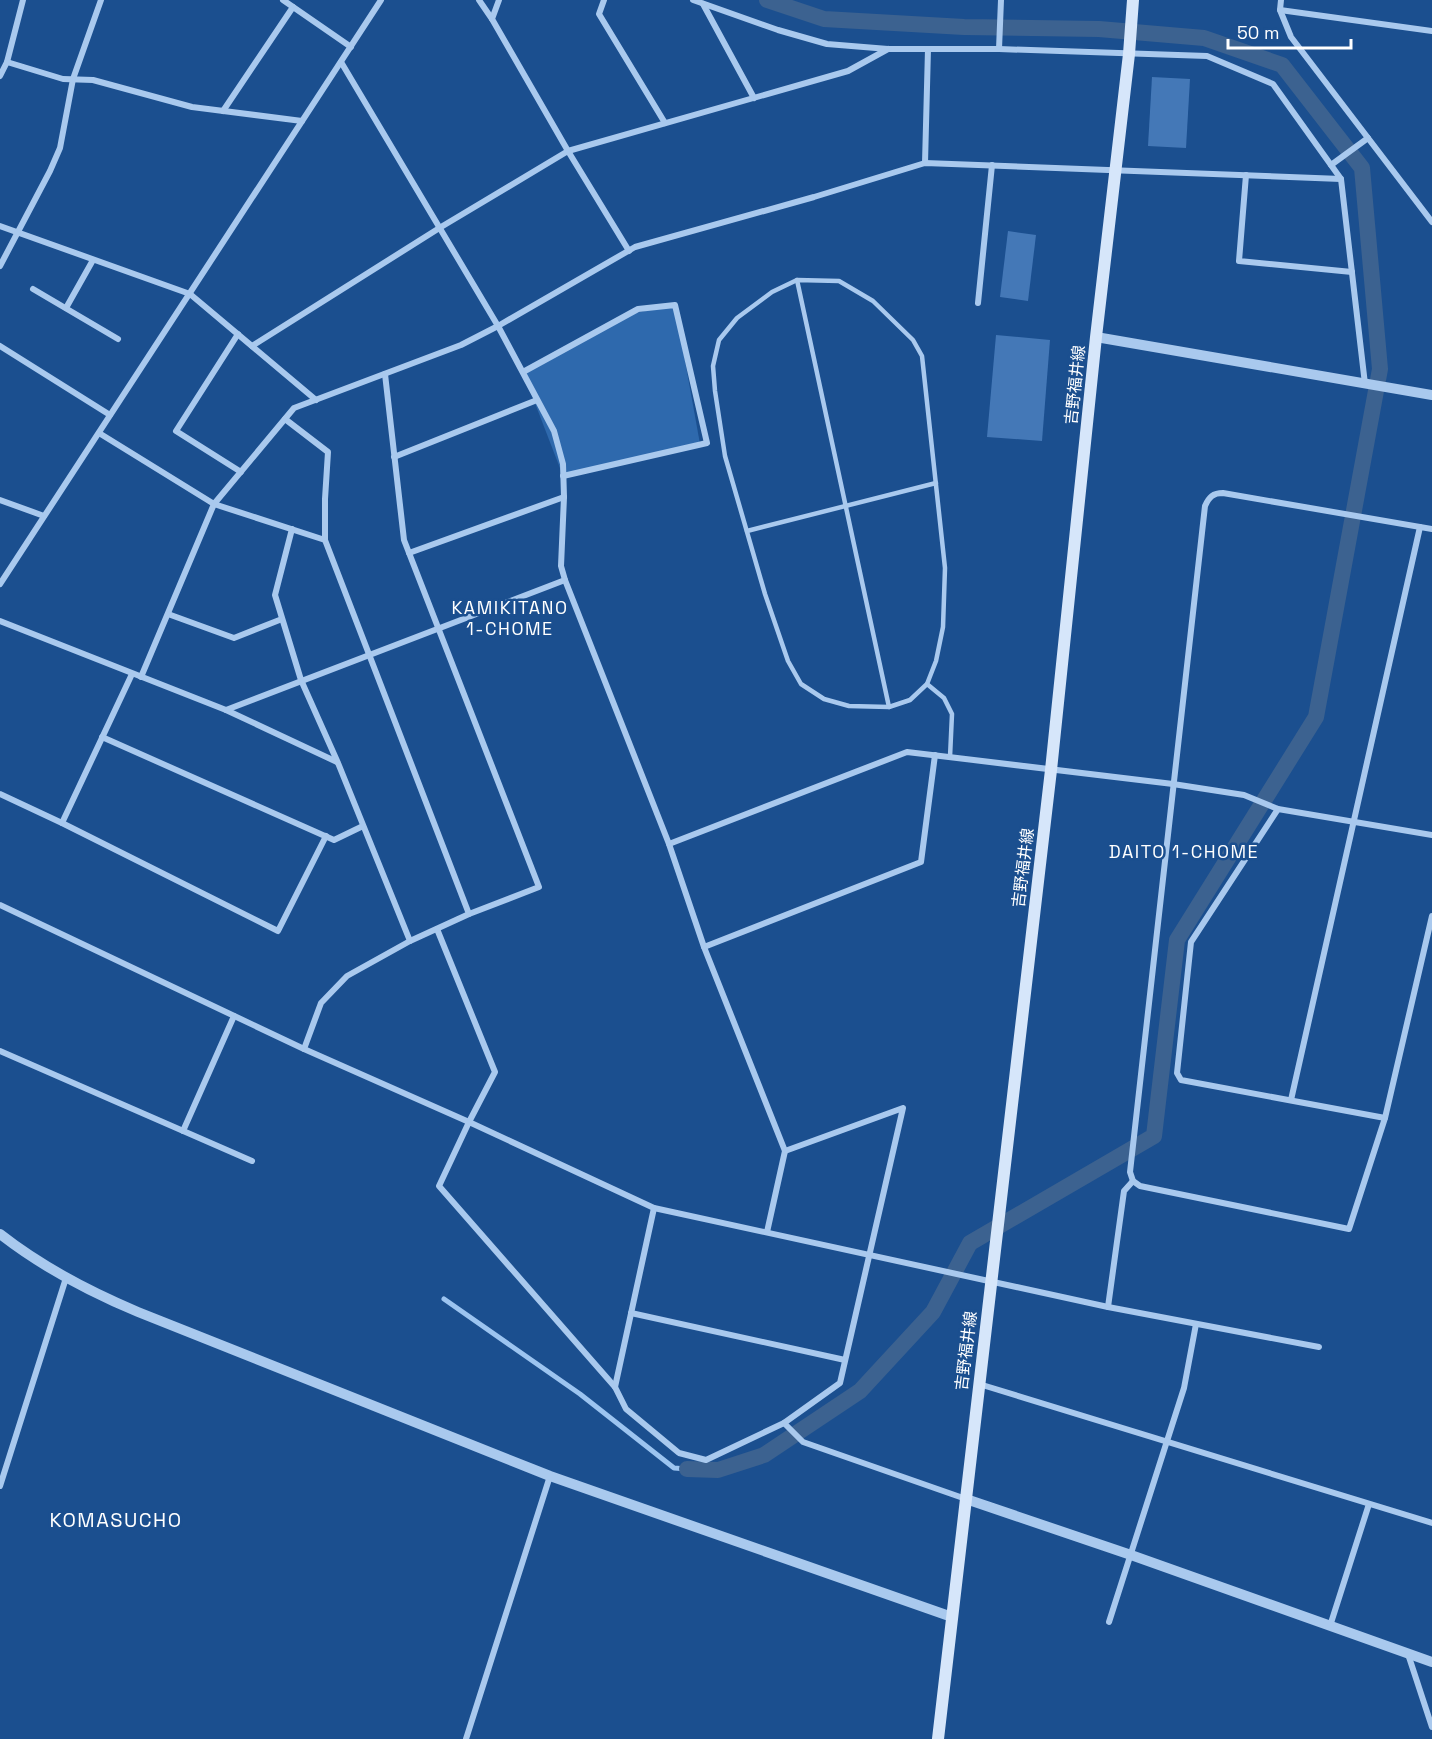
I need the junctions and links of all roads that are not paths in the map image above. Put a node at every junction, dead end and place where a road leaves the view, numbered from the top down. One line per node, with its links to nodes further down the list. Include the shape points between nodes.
1 (23, 0): 22 (street)
2 (101, 0): 25 (street)
3 (283, 0): 13 (street)
4 (381, 0): 17 (street)
5 (479, 0): 15 (street)
6 (499, 0): 15 (street)
7 (604, 0): 29 (street, via 599,14)
8 (693, 0): 12 (street)
9 (1001, 0): 20 (street)
10 (1133, 0): 21 (main road, 吉野福井線)
11 (1281, 0): 14 (street)
12 (703, 4): 18 (street, via 826,44); 26 (street)
13 (293, 7): 17 (street); 27 (street)
14 (1280, 10): 16 (street); 30 (street, via 1292,37)
15 (492, 19): 31 (street)
16 (1432, 31)
17 (351, 47): 23 (street)
18 (888, 49): 19 (street); 26 (street, via 848,71)
19 (928, 49): 20 (street); 32 (street)
20 (999, 49): 21 (street)
21 (1129, 54): 34 (street, via 1207,56 1273,84); 35 (main road, 吉野福井線)
22 (7, 62): 24 (street); 25 (street)
23 (341, 62): 28 (street); 40 (street)
24 (0, 76)
25 (73, 79): 27 (street, via 93,80 192,107); 41 (street, via 60,148)
26 (754, 98): 29 (street)
27 (223, 111): 28 (street)
28 (302, 121): 48 (street)
29 (665, 123): 31 (street)
30 (1368, 138): 34 (street); 38 (street)
31 (568, 151): 40 (street); 42 (street)
32 (925, 163): 33 (street); 42 (street)
33 (992, 165): 35 (street); 49 (street)
34 (1331, 165): 37 (street)
35 (1116, 170): 36 (street); 53 (main road, 吉野福井線)
36 (1246, 175): 37 (street); 45 (street, via 1239,261)
37 (1341, 179): 45 (street)
38 (1432, 222)
39 (0, 226): 41 (street)
40 (441, 227): 51 (street); 56 (street)
41 (17, 233): 43 (street); 44 (street)
42 (629, 251): 51 (street)
43 (93, 260): 48 (street); 50 (street)
44 (0, 266)
45 (1352, 272): 59 (street)
46 (797, 280): 69 (lane, via 839,281 873,301 913,340 922,356); 73 (lane); 78 (lane, via 772,292 737,318 719,340 713,366 725,456)
47 (33, 289): 50 (street)
48 (190, 294): 52 (street); 63 (street)
49 (978, 303)
50 (66, 309): 54 (street)
51 (498, 326): 57 (street); 58 (street, via 461,345)
52 (238, 334): 56 (street); 67 (street, via 176,431)
53 (1096, 337): 59 (street); 98 (main road, 吉野福井線)
54 (118, 339)
55 (0, 346): 63 (street)
56 (252, 346): 61 (street)
57 (523, 372): 62 (street); 68 (street, via 638,309 675,305 707,443)
58 (385, 374): 61 (street); 66 (street)
59 (1366, 384): 60 (street)
60 (1432, 395)
61 (316, 400): 64 (street, via 294,408)
62 (537, 400): 66 (street); 68 (street, via 554,431)
63 (110, 415): 65 (street)
64 (285, 419): 67 (street); 79 (street, via 328,452)
65 (99, 433): 72 (street); 74 (street)
66 (394, 457): 80 (street)
67 (241, 472): 72 (street)
68 (563, 476): 70 (street)
69 (936, 483): 73 (lane); 91 (lane, via 945,568 943,627)
70 (564, 497): 80 (street); 81 (street, via 561,566)
71 (0, 500): 74 (street)
72 (214, 504): 76 (street); 83 (street)
73 (846, 506): 78 (lane); 92 (lane)
74 (44, 516): 82 (street)
75 (1420, 527): 77 (street); 99 (street, via 1223,493 1214,493 1209,498 1203,514); 102 (street)
76 (292, 529): 79 (street); 84 (street, via 274,594)
77 (1432, 529)
78 (747, 531): 92 (lane, via 788,660 801,684 824,699 849,706)
79 (325, 540): 87 (street)
80 (409, 553): 86 (street)
81 (565, 580): 86 (street); 107 (street)
82 (0, 584)
83 (168, 614): 84 (street, via 234,638); 89 (street)
84 (282, 619): 90 (street)
85 (0, 621): 88 (street)
86 (438, 628): 87 (street); 109 (street, via 539,887)
87 (370, 654): 90 (street); 109 (street)
88 (132, 674): 89 (street); 94 (street)
89 (141, 677): 93 (street)
90 (301, 680): 93 (street); 97 (street)
91 (927, 684): 92 (lane, via 910,700); 96 (lane, via 944,698 952,714)
92 (889, 707)
93 (226, 710): 97 (street)
94 (102, 737): 103 (street); 106 (street)
95 (935, 755): 96 (street); 107 (street, via 907,752); 113 (street, via 921,862)
96 (950, 757): 98 (street)
97 (338, 763): 104 (street)
98 (1051, 770): 99 (street); 129 (main road, 吉野福井線)
99 (1173, 784): 101 (street, via 1244,795); 123 (street, via 1130,1172)
100 (0, 794): 103 (street)
101 (1278, 809): 102 (street); 117 (street, via 1191,942 1177,1073 1181,1080)
102 (1353, 822): 105 (street); 117 (street)
103 (62, 823): 106 (street, via 278,931)
104 (363, 826): 106 (street, via 334,840); 112 (street)
105 (1432, 835)
106 (326, 836)
107 (669, 844): 113 (street)
108 (0, 905): 114 (street)
109 (469, 914): 111 (street)
110 (1432, 916): 118 (street)
111 (437, 929): 112 (street); 119 (street, via 495,1072)
112 (410, 941): 115 (street, via 347,976 321,1004)
113 (704, 947): 121 (street)
114 (234, 1016): 115 (street); 120 (street)
115 (304, 1049): 119 (street)
116 (0, 1051): 120 (street)
117 (1291, 1100): 118 (street)
118 (1385, 1118): 123 (street, via 1349,1229 1140,1186)
119 (469, 1122): 124 (street); 136 (street, via 439,1186)
120 (183, 1131): 122 (street)
121 (785, 1151): 125 (street); 127 (street, via 903,1108)
122 (252, 1161)
123 (1134, 1181): 130 (street, via 1124,1191)
124 (654, 1208): 125 (street); 131 (street)
125 (767, 1233): 127 (street)
126 (0, 1234): 128 (street)
127 (868, 1255): 129 (street); 134 (street)
128 (66, 1278): 139 (street, via 138,1312); 140 (street)
129 (991, 1281): 130 (street); 135 (main road, 吉野福井線)
130 (1108, 1307): 132 (street)
131 (631, 1313): 134 (street); 136 (street)
132 (1196, 1324): 133 (street); 138 (street, via 1184,1388)
133 (1319, 1347)
134 (845, 1360): 137 (street, via 840,1383)
135 (979, 1384): 138 (street); 141 (main road, 吉野福井線)
136 (615, 1387): 137 (street, via 626,1409 679,1453 706,1460)
137 (784, 1423): 141 (street, via 803,1442)
138 (1168, 1442): 142 (street); 144 (street)
139 (550, 1476): 145 (street); 151 (street)
140 (0, 1486)
141 (966, 1499): 144 (street); 145 (main road, 吉野福井線)
142 (1369, 1504): 143 (street); 147 (street)
143 (1432, 1523)
144 (1131, 1555): 146 (street); 147 (street)
145 (952, 1617): 152 (main road, 吉野福井線)
146 (1109, 1622)
147 (1330, 1626): 148 (street)
148 (1408, 1654): 149 (street); 150 (street)
149 (1432, 1662)
150 (1432, 1727)
151 (466, 1739)
152 (938, 1739)

